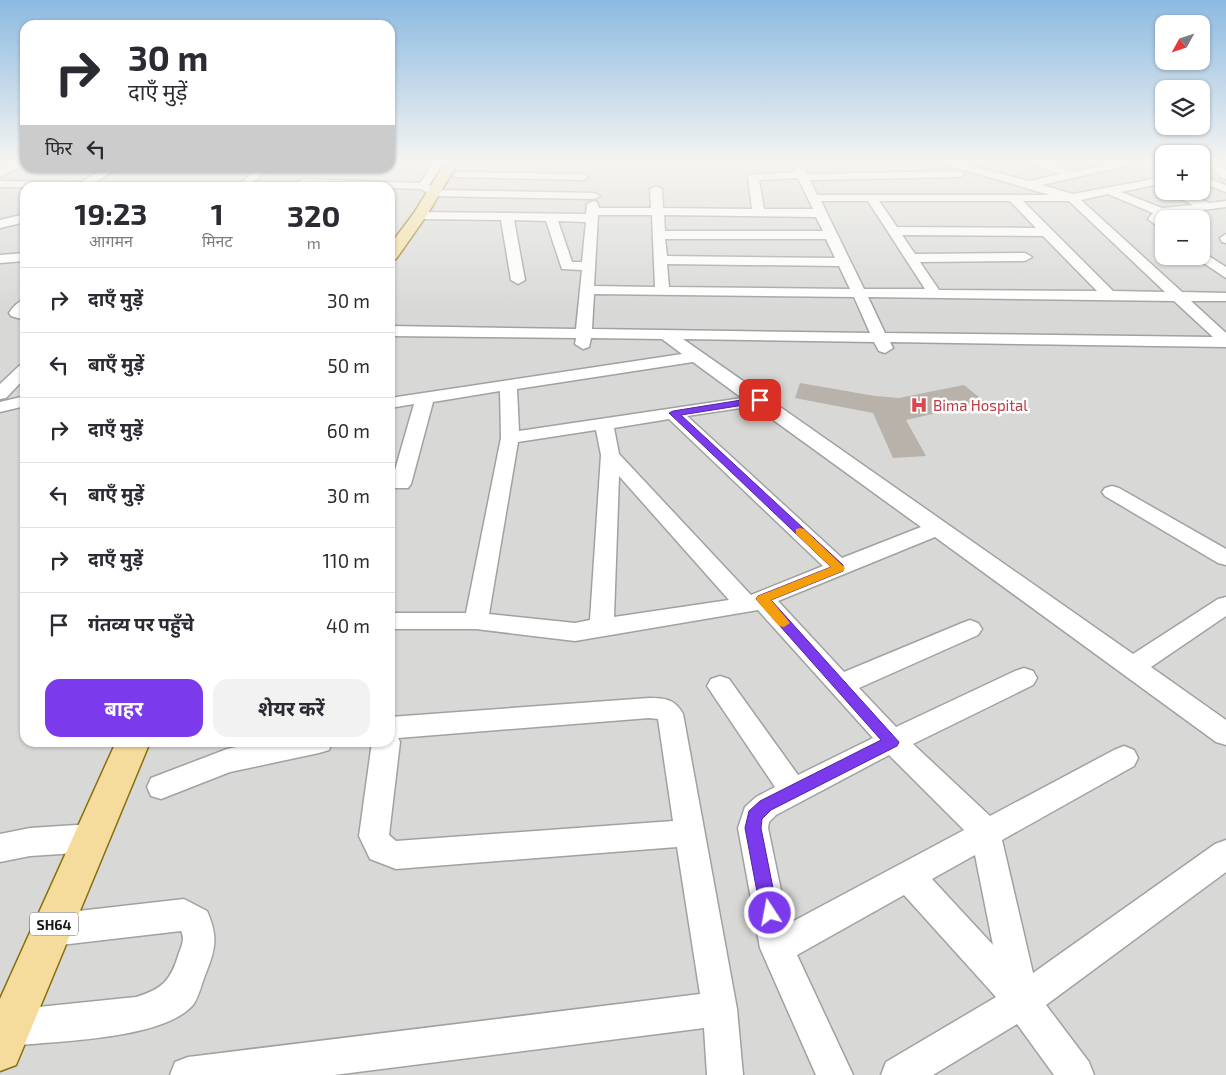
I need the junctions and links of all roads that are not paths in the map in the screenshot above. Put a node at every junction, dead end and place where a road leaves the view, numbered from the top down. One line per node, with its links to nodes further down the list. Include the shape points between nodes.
1 (422, 211): 11 (main road)
2 (880, 211): 16 (street)
3 (948, 211): 17 (street)
4 (997, 211): 18 (street)
5 (1026, 211): 19 (street)
6 (1086, 211): 38 (street)
7 (657, 212): 8 (street); 10 (street); 20 (street)
8 (759, 212): 9 (street)
9 (820, 213): 21 (street)
10 (592, 214): 13 (street); 30 (street)
11 (420, 215): 12 (street); 22 (main road)
12 (507, 217): 13 (street); 32 (street)
13 (551, 217): 30 (street, via 567,266)
14 (20, 219): 15 (street)
15 (0, 224)
16 (892, 230): 17 (street); 25 (street)
17 (965, 231): 18 (street)
18 (1016, 232): 19 (street)
19 (1047, 232): 37 (street)
20 (658, 235): 21 (street); 27 (street)
21 (831, 235): 28 (street)
22 (395, 249)
23 (20, 257): 26 (street)
24 (1025, 257): 25 (street)
25 (910, 258): 36 (street)
26 (0, 259)
27 (660, 260): 28 (street); 34 (street)
28 (844, 262): 35 (street)
29 (1210, 262): 31 (street)
30 (589, 266): 33 (street)
31 (1226, 274)
32 (518, 280)
33 (587, 290): 34 (street); 41 (street)
34 (662, 291): 35 (street)
35 (859, 294): 36 (street); 44 (street)
36 (935, 294): 37 (street)
37 (1109, 296): 38 (street)
38 (1178, 297): 39 (street); 43 (street)
39 (1226, 297)
40 (395, 331): 41 (street)
41 (584, 339): 42 (street); 45 (street)
42 (395, 341)
43 (1226, 342): 44 (street)
44 (882, 343): 45 (street); 46 (street)
45 (682, 346): 48 (street); 51 (street)
46 (1226, 352)
47 (20, 375): 49 (street)
48 (508, 385): 50 (street); 57 (street)
49 (0, 394)
50 (426, 398): 53 (street); 59 (street)
51 (760, 400): 55 (street); 61 (street)
52 (20, 402): 54 (street)
53 (395, 402)
54 (0, 407)
55 (673, 413): 56 (street); 63 (street)
56 (604, 424): 57 (street); 58 (street)
57 (510, 438): 67 (street)
58 (610, 455): 64 (street); 68 (street)
59 (401, 484)
60 (1112, 492): 62 (street)
61 (938, 528): 63 (street); 70 (street)
62 (1226, 558)
63 (839, 568): 64 (street)
64 (754, 602): 68 (street); 72 (street)
65 (1226, 605): 70 (street)
66 (395, 621): 67 (street)
67 (476, 621): 68 (street, via 574,632)
68 (602, 627)
69 (970, 629): 72 (street)
70 (1132, 667): 75 (street)
71 (1024, 678): 76 (street)
72 (840, 685): 76 (street)
73 (720, 686): 82 (street)
74 (395, 728): 84 (street, via 663,708 670,714)
75 (1226, 734)
76 (892, 742): 82 (street); 83 (street)
77 (131, 747): 85 (main road, SH64)
78 (295, 747): 81 (street, via 227,761)
79 (385, 747): 84 (street, via 374,836 381,849 396,855)
80 (1124, 758): 83 (street)
81 (160, 787)
82 (794, 792): 90 (street, via 766,806 755,816 753,828)
83 (985, 832): 88 (street); 91 (street)
84 (689, 833): 92 (street)
85 (92, 838): 86 (street, via 30,842); 89 (main road, SH64)
86 (0, 848)
87 (1226, 854): 91 (street)
88 (907, 875): 90 (street); 91 (street)
89 (52, 930): 93 (main road, SH64); 93 (street, via 184,915 196,922 200,939 181,992 163,1006 136,1015)
90 (776, 948): 97 (street)
91 (1022, 1000): 98 (street); 99 (street)
92 (720, 1009): 94 (street); 96 (street)
93 (5, 1039)
94 (257, 1071): 95 (street)
95 (188, 1075)
96 (725, 1075)
97 (835, 1075)
98 (899, 1075)
99 (1076, 1075)

